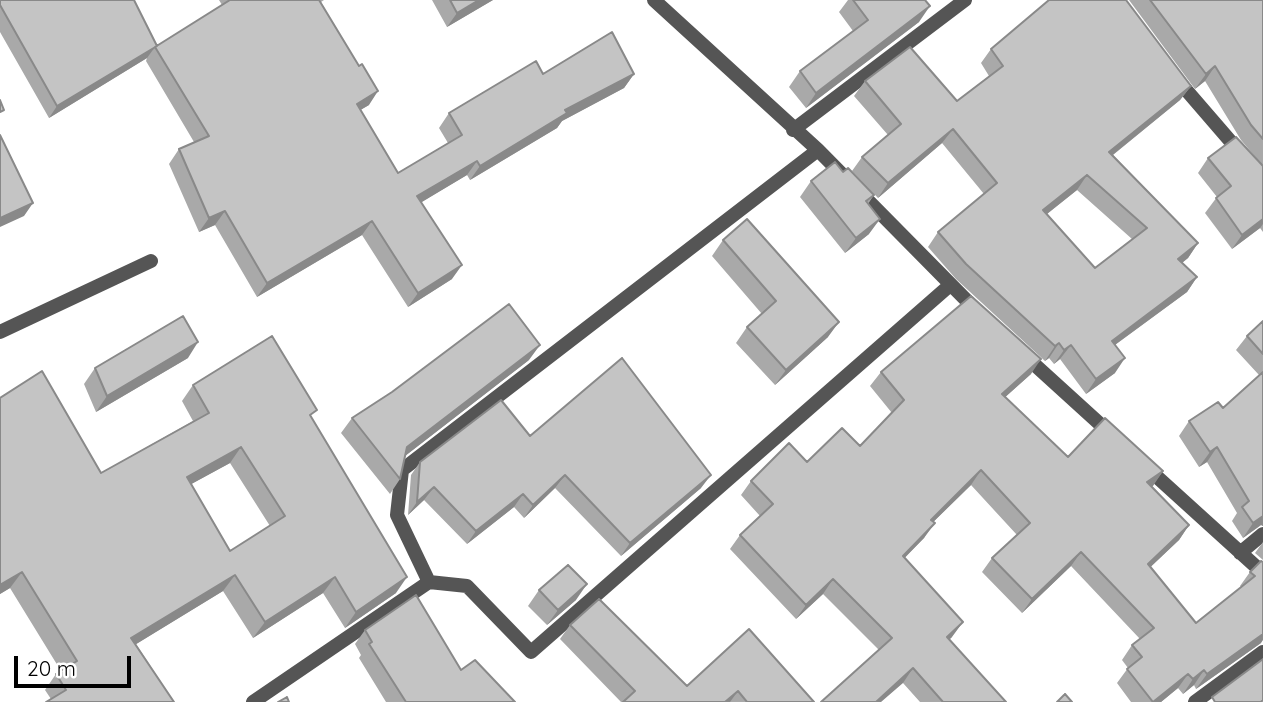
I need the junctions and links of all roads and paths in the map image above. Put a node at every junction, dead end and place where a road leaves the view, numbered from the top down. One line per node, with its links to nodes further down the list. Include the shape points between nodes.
1 (654, 0): 4 (street)
2 (965, 0): 4 (street)
3 (1167, 66): 6 (street)
4 (793, 130): 5 (street)
5 (818, 150): 8 (street); 15 (street, via 401,470 397,515)
6 (1263, 179)
7 (151, 261): 10 (street)
8 (949, 286): 9 (street); 15 (street, via 531,652 467,586)
9 (989, 323)
10 (0, 332)
11 (1009, 341): 13 (street)
12 (1263, 534): 13 (street)
13 (1240, 553): 14 (street)
14 (1263, 573)
15 (429, 582): 17 (street)
16 (1263, 652): 18 (street)
17 (253, 702)
18 (1195, 702)

